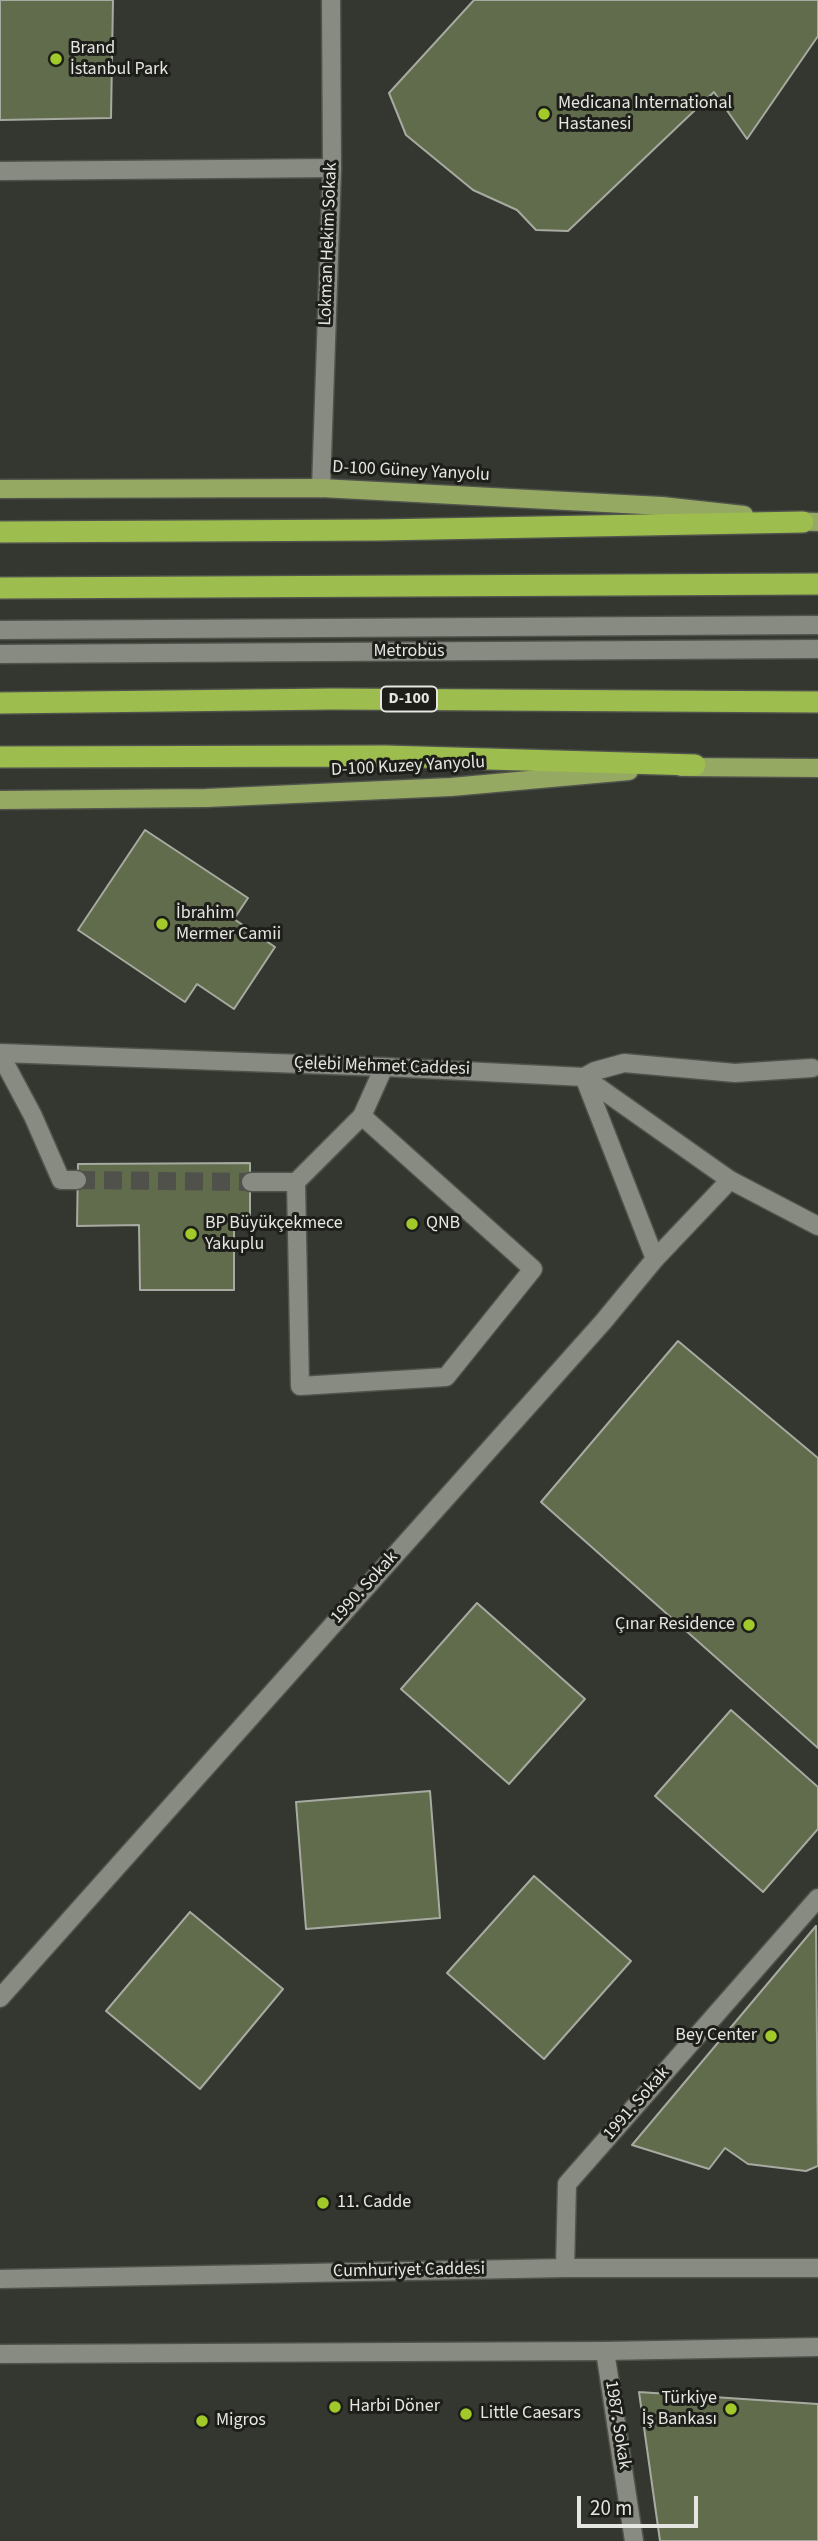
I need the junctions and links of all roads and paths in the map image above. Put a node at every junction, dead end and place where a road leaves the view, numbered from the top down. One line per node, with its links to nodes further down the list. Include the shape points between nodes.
1 (331, 0): 2 (main road, Lokman Hekim Sokak)
2 (332, 168): 3 (main road); 4 (main road, Lokman Hekim Sokak)
3 (0, 171)
4 (321, 488): 5 (main road, D-100 Güney Yanyolu); 6 (main road, D-100 Güney Yanyolu, via 662,506)
5 (0, 489)
6 (813, 520): 7 (highway, via 380,530)
7 (0, 532)
8 (818, 584): 9 (highway)
9 (0, 588)
10 (818, 625): 11 (main road, Metrobüs)
11 (0, 630)
12 (818, 649): 13 (main road, Metrobüs)
13 (0, 654)
14 (818, 702): 15 (highway, D-100, via 333,699)
15 (0, 703)
16 (0, 757): 17 (highway, via 385,756)
17 (695, 765): 18 (main road, D-100 Kuzey Yanyolu); 19 (main road, D-100 Kuzey Yanyolu, via 438,787 206,798)
18 (818, 768)
19 (8, 800): 20 (main road)
20 (0, 815)
21 (0, 1054): 22 (main road, Çelebi Mehmet Caddesi); 26 (main road, via 61,1180)
22 (384, 1067): 24 (main road, Çelebi Mehmet Caddesi); 25 (main road)
23 (812, 1068): 24 (main road, via 736,1073 624,1063)
24 (584, 1076): 27 (main road); 31 (main road)
25 (362, 1116): 29 (main road); 29 (main road, via 533,1269 446,1377 300,1386)
26 (77, 1180)
27 (730, 1180): 30 (main road); 31 (main road, 1990. Sokak)
28 (251, 1182): 29 (main road)
29 (296, 1182)
30 (818, 1226)
31 (655, 1259): 33 (main road, 1990. Sokak)
32 (818, 1898): 34 (main road, 1991. Sokak, via 567,2184)
33 (0, 1998)
34 (565, 2268): 35 (main road, Cumhuriyet Caddesi); 36 (main road, Cumhuriyet Caddesi)
35 (818, 2268)
36 (0, 2278)
37 (818, 2347): 38 (main road)
38 (605, 2351): 39 (main road); 40 (main road, 1987. Sokak)
39 (0, 2354)
40 (634, 2541)

